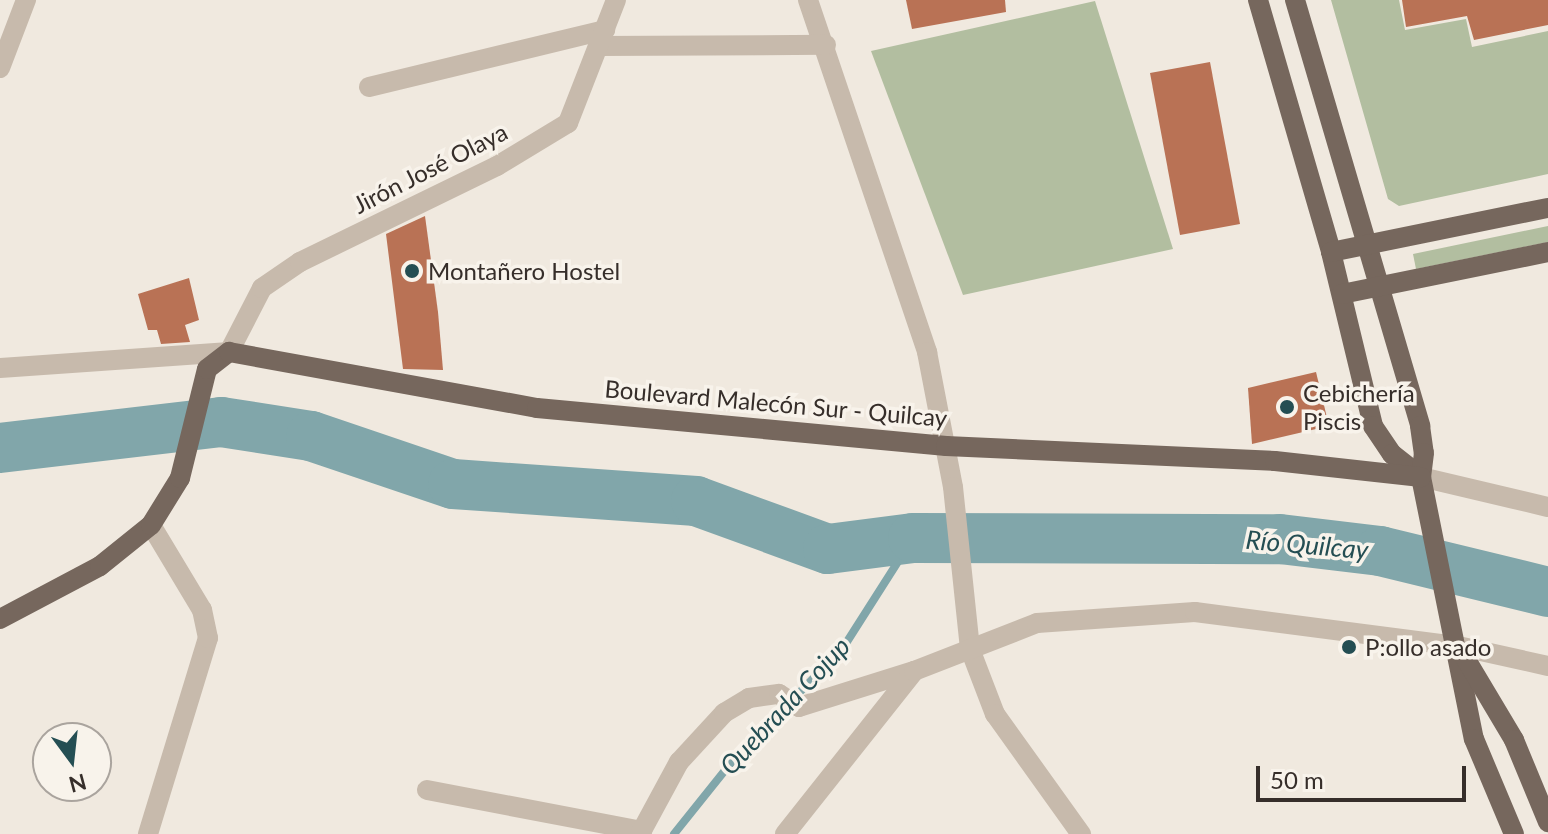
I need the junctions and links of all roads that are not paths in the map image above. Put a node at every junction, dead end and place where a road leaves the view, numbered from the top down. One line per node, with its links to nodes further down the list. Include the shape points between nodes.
1 (26, 0): 8 (street)
2 (616, 0): 6 (street, Jirón José Olaya)
3 (808, 0): 7 (street)
4 (1258, 0): 12 (main road)
5 (1295, 0): 11 (main road)
6 (602, 38): 7 (street); 9 (street); 16 (street, Jirón José Olaya, via 568,123 497,166 300,262 262,288)
7 (826, 45): 18 (street, via 927,352)
8 (0, 68)
9 (369, 87)
10 (1548, 208): 11 (main road)
11 (1366, 246): 12 (main road); 14 (main road)
12 (1331, 252): 15 (main road)
13 (1548, 252): 14 (main road)
14 (1378, 287): 15 (main road); 19 (main road, via 1420,426)
15 (1342, 294): 19 (main road, via 1373,426 1392,454)
16 (229, 352): 17 (street, Boulevard Malecón Sur - Quilcay); 18 (main road, Boulevard Malecón Sur - Quilcay, via 537,408); 21 (main road, via 207,369 180,478)
17 (0, 368)
18 (946, 446): 19 (main road, Boulevard Malecón Sur - Quilcay, via 1275,461); 23 (street)
19 (1421, 477): 20 (street, Boulevard Malecón Sur - Quilcay); 24 (main road)
20 (1548, 507)
21 (151, 525): 22 (main road, via 100,566); 30 (street, via 202,610 208,638)
22 (0, 619)
23 (970, 641): 24 (street, via 1037,623 1195,612); 26 (street); 32 (street, via 995,714)
24 (1458, 646): 25 (street); 28 (main road, via 1514,740); 33 (main road, via 1474,739)
25 (1548, 666)
26 (914, 671): 29 (street, via 799,707 779,694 749,698 724,713 679,762); 31 (street)
27 (427, 790): 29 (street)
28 (1548, 822)
29 (641, 832)
30 (148, 834)
31 (785, 834)
32 (1081, 834)
33 (1514, 834)

